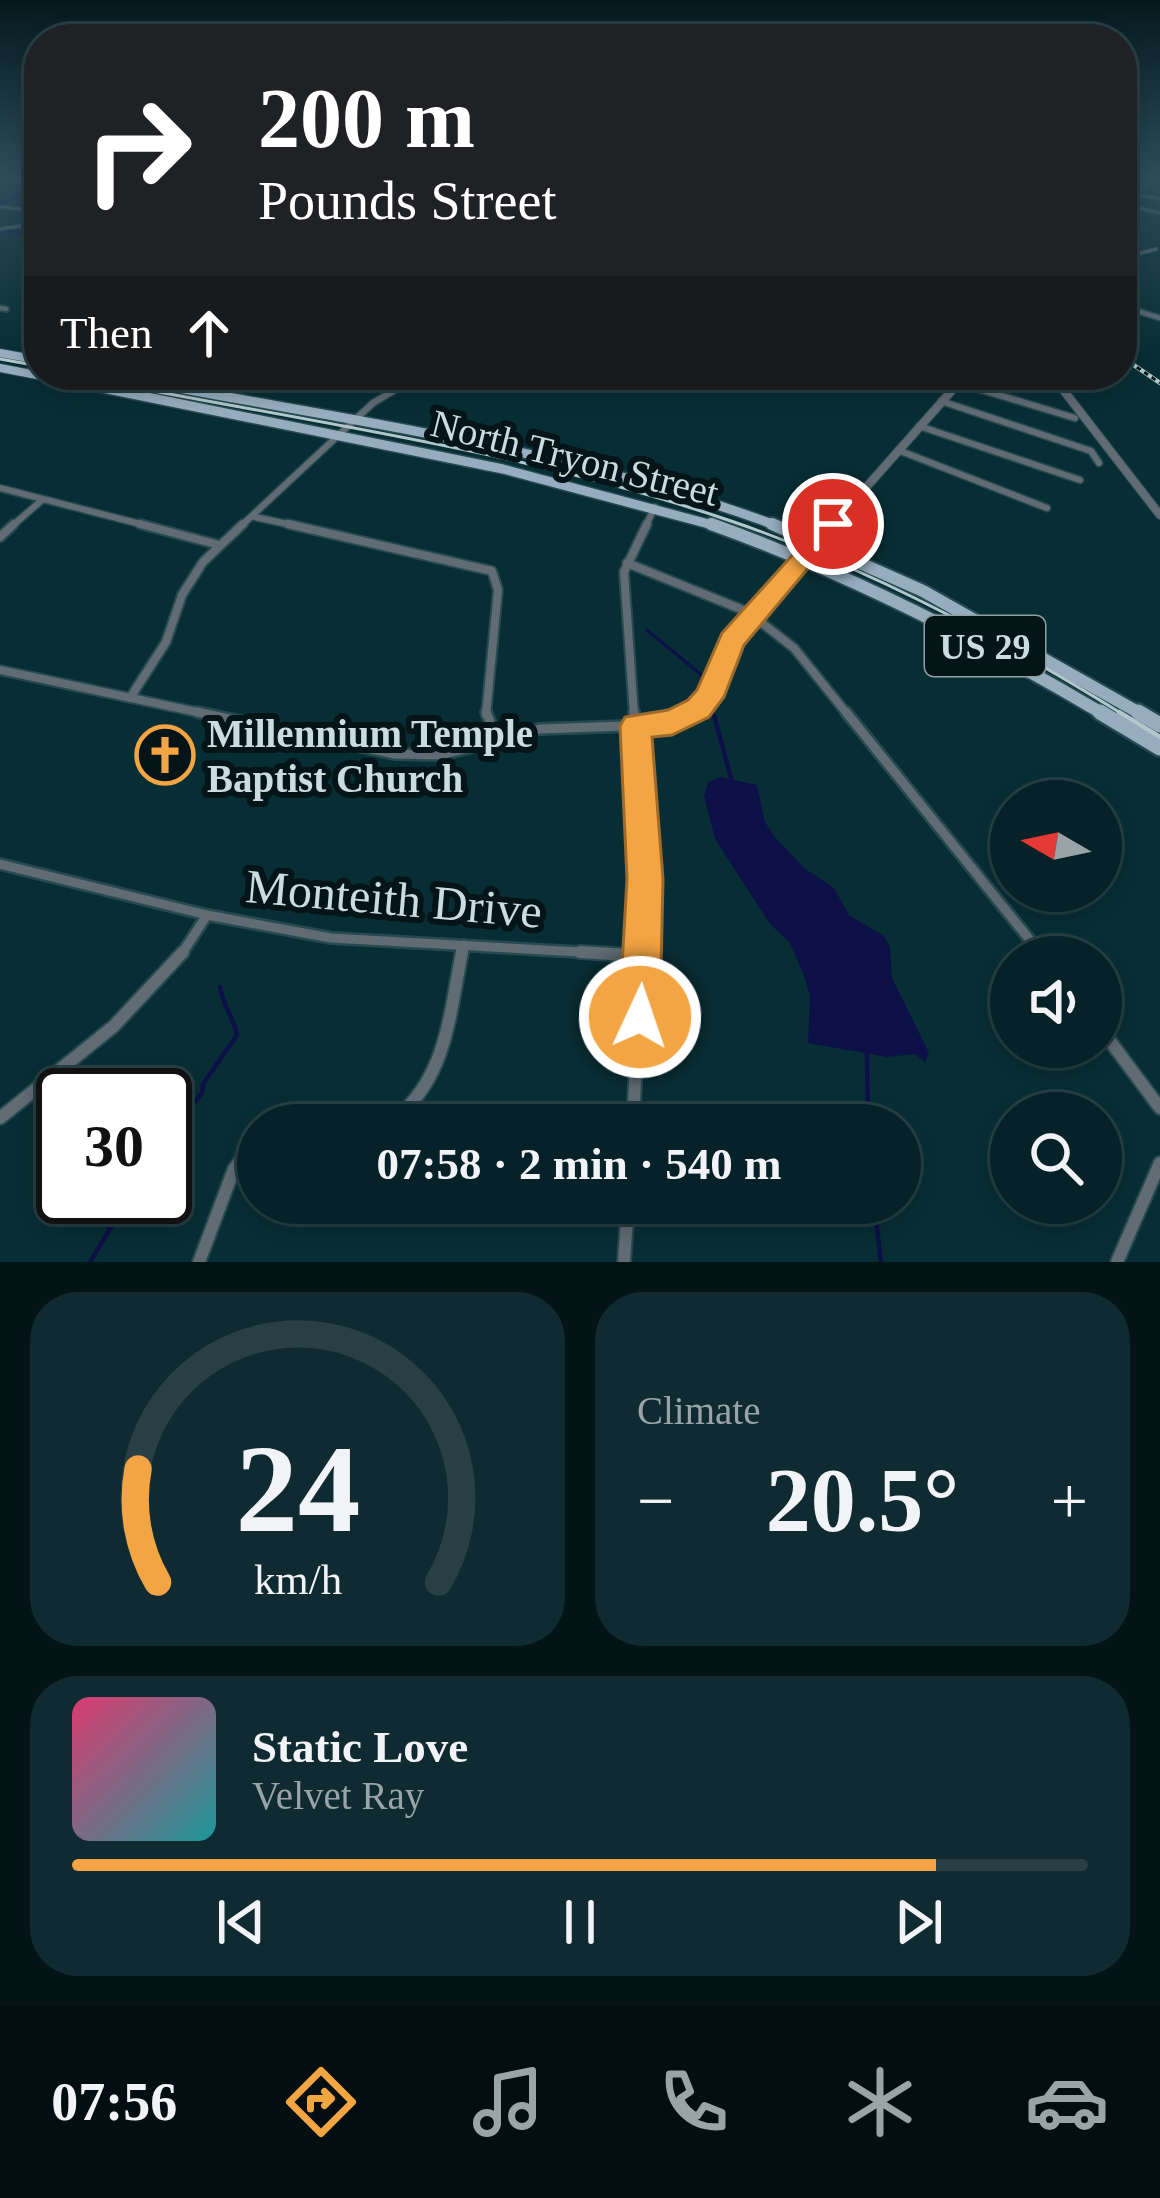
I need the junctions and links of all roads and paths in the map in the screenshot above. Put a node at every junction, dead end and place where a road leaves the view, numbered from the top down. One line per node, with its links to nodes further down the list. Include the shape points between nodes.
1 (1156, 249): 2 (street)
2 (1137, 254)
3 (119, 390): 15 (main road, North Tryon Street / US 29)
4 (184, 390): 10 (main road, North Tryon Street / US 29)
5 (196, 390): 10 (street)
6 (393, 390): 13 (street)
7 (952, 390): 11 (street)
8 (982, 390): 12 (street)
9 (1064, 390): 23 (street)
10 (194, 392): 13 (main road, North Tryon Street / US 29)
11 (941, 401): 14 (street); 17 (street, via 1091,451)
12 (1075, 418)
13 (353, 422): 15 (street); 26 (main road, North Tryon Street / US 29, via 639,483)
14 (919, 426): 16 (street); 18 (street)
15 (338, 436): 21 (main road, North Tryon Street / US 29); 24 (street)
16 (897, 449): 22 (street); 26 (street)
17 (1100, 463)
18 (1080, 479)
19 (0, 488): 20 (street)
20 (43, 499): 25 (street); 27 (street)
21 (656, 506): 28 (main road, North Tryon Street / US 29); 29 (street)
22 (1047, 508)
23 (1160, 515)
24 (254, 517): 27 (street); 35 (street, via 492,571 498,590 486,717)
25 (0, 537)
26 (817, 543): 28 (street); 33 (main road, North Tryon Street / US 29, via 982,621)
27 (220, 546): 32 (street, via 188,584 166,642)
28 (803, 559): 30 (street); 36 (main road, North Tryon Street / US 29, via 1011,660)
29 (627, 563): 30 (street); 34 (street)
30 (754, 615): 34 (street, via 732,640 699,709); 39 (street, via 810,664)
31 (0, 670): 32 (street)
32 (130, 698): 35 (street, via 413,756)
33 (1160, 725)
34 (635, 726): 35 (street, via 539,729); 41 (street)
35 (497, 740)
36 (1160, 748)
37 (0, 864): 38 (street, Monteith Drive)
38 (207, 915): 40 (street, Monteith Drive, via 331,938); 46 (street, via 161,982)
39 (1026, 936)
40 (464, 945): 41 (street, Monteith Drive); 43 (street, via 434,1072)
41 (643, 956): 44 (street)
42 (1122, 1057): 45 (street)
43 (415, 1104)
44 (634, 1104)
45 (1160, 1108)
46 (0, 1118)
47 (1160, 1163): 52 (street)
48 (237, 1165): 50 (street)
49 (627, 1224): 51 (street)
50 (199, 1262)
51 (624, 1262)
52 (1117, 1262)

